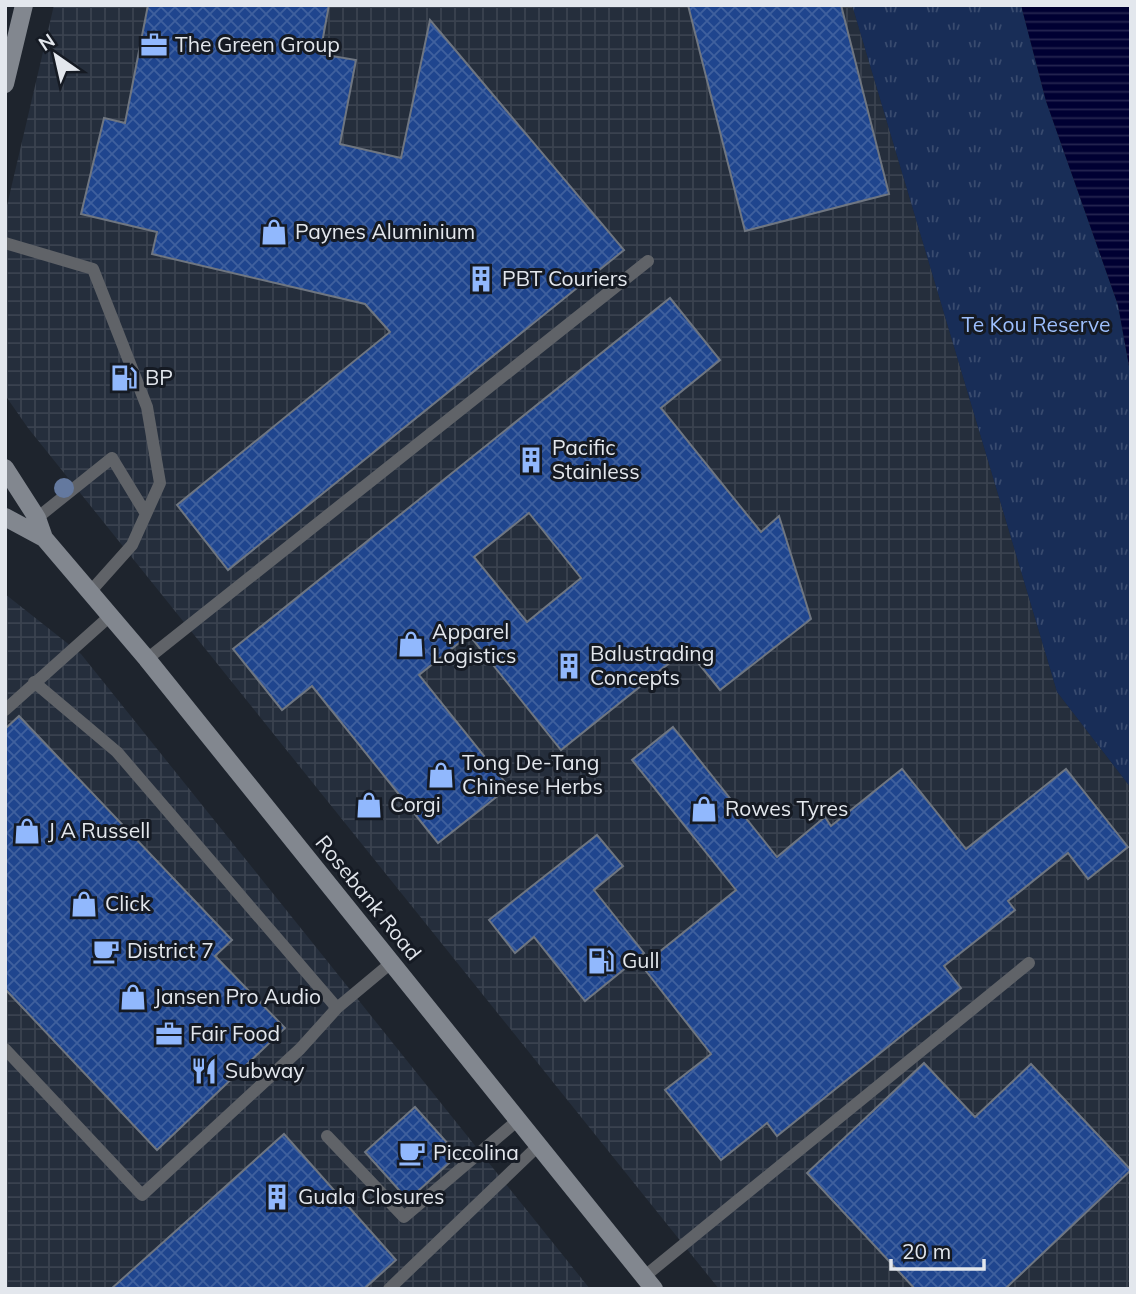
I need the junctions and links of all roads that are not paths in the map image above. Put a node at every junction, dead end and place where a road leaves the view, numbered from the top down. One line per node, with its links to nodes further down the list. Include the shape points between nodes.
1 (23, 5): 2 (main road)
2 (5, 84)
3 (5, 243): 6 (lane, via 93,269 147,407 160,483)
4 (648, 261): 12 (lane)
5 (5, 468): 8 (main road, Rosebank Road)
6 (146, 514): 8 (lane, via 112,458); 10 (lane, via 132,545)
7 (5, 517): 9 (main road, Rosebank Road)
8 (37, 517): 9 (main road, Rosebank Road)
9 (44, 538): 10 (main road, Rosebank Road)
10 (90, 592): 11 (main road, Rosebank Road)
11 (110, 616): 12 (main road, Rosebank Road); 13 (lane)
12 (147, 659): 15 (main road, Rosebank Road)
13 (34, 682): 14 (lane); 17 (lane, via 117,752)
14 (5, 710)
15 (391, 963): 17 (lane); 19 (main road, Rosebank Road)
16 (1030, 963): 22 (lane)
17 (337, 1008): 18 (lane, via 300,1049 142,1195)
18 (5, 1049)
19 (518, 1120): 20 (lane, via 404,1217); 21 (main road, Rosebank Road)
20 (327, 1136)
21 (538, 1146): 22 (main road, Rosebank Road); 23 (lane)
22 (649, 1282)
23 (389, 1289)

